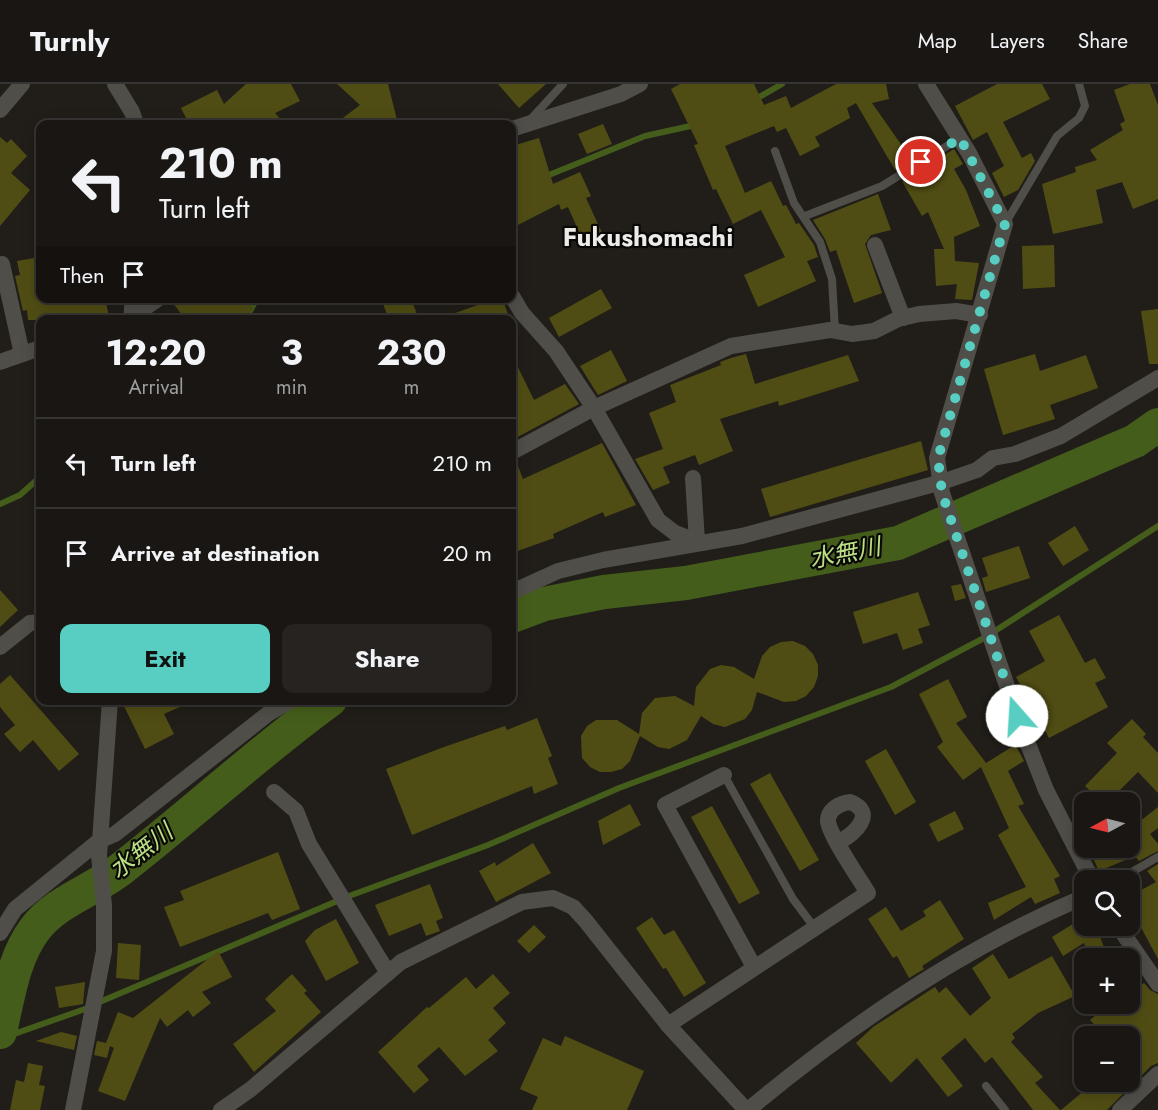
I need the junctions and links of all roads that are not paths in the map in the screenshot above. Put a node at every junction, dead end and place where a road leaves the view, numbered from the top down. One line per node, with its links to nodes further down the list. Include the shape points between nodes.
1 (22, 84): 7 (street)
2 (115, 84): 8 (street)
3 (563, 84): 9 (lane)
4 (640, 84): 9 (street, via 621,94)
5 (926, 84): 10 (street)
6 (1079, 84): 13 (lane, via 1085,106 1079,118 1057,136)
7 (0, 110)
8 (134, 120)
9 (518, 127)
10 (960, 138): 12 (lane, via 882,186); 13 (street)
11 (775, 151): 12 (lane, via 794,203)
12 (805, 216): 21 (lane, via 820,242 832,279)
13 (1005, 224): 19 (street)
14 (875, 245): 20 (street)
15 (2, 264): 23 (street)
16 (152, 303): 18 (street)
17 (516, 303): 26 (street, via 556,351)
18 (136, 315)
19 (980, 315): 20 (street, via 956,310); 29 (street, via 938,458)
20 (903, 318): 21 (street, via 874,331)
21 (835, 331): 26 (street, via 731,346)
22 (36, 349): 23 (street)
23 (22, 354): 24 (street)
24 (0, 362)
25 (1158, 378): 29 (street, via 1061,436 993,458)
26 (594, 408): 27 (street); 30 (street, via 658,520 675,533)
27 (516, 450)
28 (693, 478): 30 (street)
29 (942, 488): 30 (street, via 742,536); 41 (street, via 1046,790)
30 (700, 542): 31 (street, via 558,571)
31 (516, 589)
32 (36, 622): 33 (street)
33 (1, 643)
34 (110, 705): 39 (street)
35 (283, 705): 39 (street)
36 (724, 775): 44 (lane, via 793,899); 47 (street, via 665,805)
37 (274, 792): 48 (street, via 297,811 309,844)
38 (838, 842): 44 (street, via 868,893)
39 (99, 848): 45 (street, via 15,909); 53 (street, via 104,951)
40 (1158, 857): 42 (lane)
41 (1087, 870)
42 (1135, 870)
43 (1074, 902): 55 (street, via 1006,933 884,1007 812,1057)
44 (814, 927): 47 (street)
45 (0, 933)
46 (1125, 936): 49 (street)
47 (754, 967): 50 (street)
48 (388, 973): 50 (street, via 401,962 522,902 553,898 573,907 585,920); 54 (street)
49 (1158, 984)
50 (668, 1025): 55 (street)
51 (1158, 1074): 57 (street)
52 (986, 1086): 56 (lane)
53 (73, 1110)
54 (221, 1110)
55 (747, 1110)
56 (1005, 1110)
57 (1120, 1110)

